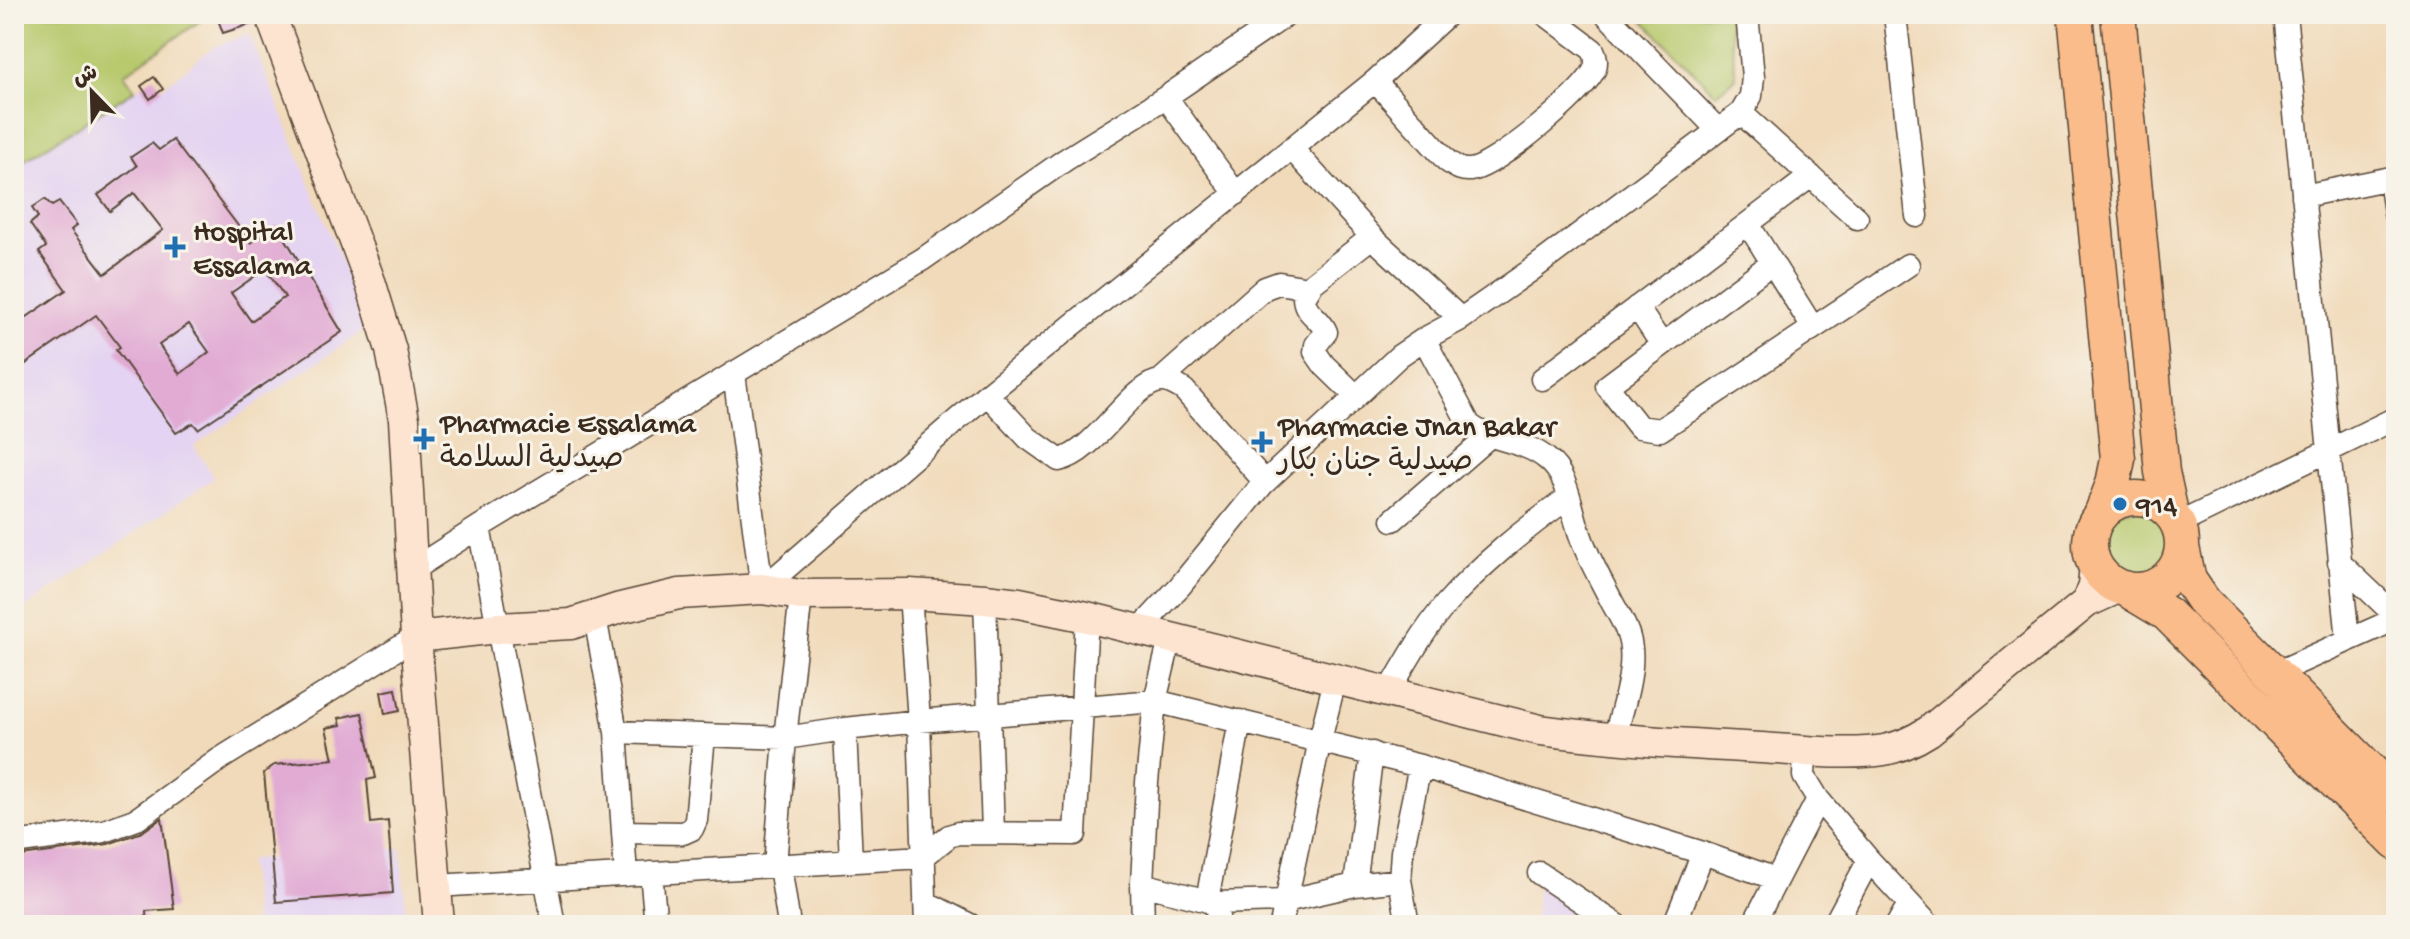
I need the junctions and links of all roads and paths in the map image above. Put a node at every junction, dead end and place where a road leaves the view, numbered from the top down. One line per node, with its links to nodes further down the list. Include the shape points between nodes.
1 (270, 14): 48 (street, via 391,350 404,419)
2 (1288, 14): 12 (street)
3 (1448, 14): 11 (street)
4 (1545, 14): 11 (street, via 1593,50 1595,69 1535,130 1491,163 1468,170 1447,161)
5 (1606, 14): 14 (street)
6 (1747, 14): 13 (street, via 1753,77 1751,96)
7 (1895, 14): 20 (street)
8 (2075, 14): 43 (main road, via 2118,459)
9 (2118, 14): 46 (main road, via 2162,472)
10 (2285, 14): 19 (street)
11 (1375, 81): 15 (street)
12 (1166, 97): 18 (street); 33 (street, via 923,259)
13 (1741, 113): 14 (street); 16 (street)
14 (1718, 130): 29 (street)
15 (1292, 149): 18 (street); 24 (street)
16 (1811, 176): 21 (street); 23 (street)
17 (2393, 179): 19 (street); 22 (street)
18 (1236, 194): 36 (street)
19 (2303, 196): 40 (street)
20 (1917, 216)
21 (1857, 218)
22 (2396, 218)
23 (1748, 224): 25 (street); 28 (street)
24 (1372, 237): 27 (street); 29 (street)
25 (1772, 263): 30 (street); 32 (street)
26 (1908, 265): 30 (street)
27 (1308, 288): 35 (street, via 1279,283 1265,288); 37 (street, via 1305,306 1326,332 1315,352)
28 (1637, 307): 32 (street); 34 (street)
29 (1461, 319): 31 (street)
30 (1813, 328): 32 (street, via 1660,430 1639,427 1607,386)
31 (1424, 339): 37 (street); 39 (street, via 1465,419)
32 (1662, 345)
33 (734, 373): 45 (street); 50 (street)
34 (1542, 379)
35 (1160, 381): 36 (street, via 1139,393 1073,456 1059,460 1028,438); 41 (street, via 1184,390)
36 (987, 394): 50 (street)
37 (1356, 396): 41 (street)
38 (2396, 418): 40 (street)
39 (1491, 435): 42 (street, via 1547,458); 44 (street)
40 (2328, 451): 46 (street); 47 (street)
41 (1265, 482): 58 (street)
42 (1569, 497): 64 (street, via 1490,559 1445,605); 75 (street, via 1594,568 1631,644)
43 (2102, 512): 46 (main road, via 2115,502 2144,498 2159,503); 49 (main road, via 2091,532 2091,556)
44 (1393, 520)
45 (479, 527): 48 (street); 57 (street)
46 (2177, 528): 49 (main road, via 2179,560 2162,581 2150,587); 62 (main road, via 2189,580)
47 (2339, 562): 56 (street); 61 (street)
48 (412, 570): 59 (street)
49 (2113, 580): 76 (street, via 2093,586 2087,602 1909,744 1883,750); 84 (main road, via 2167,614)
50 (762, 589): 52 (street); 54 (street, via 679,594)
51 (910, 594): 52 (street); 53 (street); 68 (street)
52 (801, 595): 73 (street)
53 (985, 599): 55 (street); 67 (street)
54 (595, 617): 57 (street, via 571,624); 71 (street)
55 (1087, 617): 58 (street); 66 (street)
56 (2396, 618): 61 (street)
57 (498, 628): 59 (street); 93 (street)
58 (1138, 631): 60 (street)
59 (416, 637): 83 (street, via 220,759 137,819 104,831); 98 (street)
60 (1170, 639): 63 (street); 65 (street)
61 (2348, 640): 62 (street)
62 (2273, 674): 79 (main road)
63 (1335, 680): 64 (street); 74 (street)
64 (1388, 693): 75 (street, via 1540,730)
65 (1155, 701): 66 (street); 69 (street); 96 (street)
66 (1084, 707): 67 (street); 82 (street, via 1075,834)
67 (990, 716): 68 (street); 82 (street)
68 (919, 721): 70 (street); 86 (street)
69 (1240, 721): 74 (street); 101 (street)
70 (845, 729): 73 (street); 88 (street)
71 (616, 732): 72 (street); 81 (street)
72 (704, 736): 73 (street); 81 (street, via 692,829)
73 (785, 738): 89 (street)
74 (1320, 740): 77 (street); 99 (street)
75 (1614, 740): 76 (street)
76 (1805, 751): 80 (street, via 1804,776)
77 (1372, 753): 78 (street); 97 (street)
78 (1420, 766): 85 (street); 95 (street)
79 (2396, 796)
80 (1818, 799): 87 (street); 94 (street)
81 (623, 832): 92 (street)
82 (993, 832): 86 (street, via 949,836)
83 (14, 843)
84 (2396, 843)
85 (1703, 853): 94 (street); 112 (street)
86 (923, 857): 88 (street); 102 (street)
87 (1869, 860): 100 (street); 114 (street)
88 (851, 861): 89 (street)
89 (778, 866): 90 (street); 106 (street)
90 (651, 873): 92 (street); 105 (street)
91 (1539, 873): 111 (street)
92 (626, 875): 93 (street)
93 (546, 879): 98 (street); 104 (street)
94 (1776, 879): 113 (street)
95 (1400, 880): 97 (street); 110 (street)
96 (1142, 884): 101 (street); 108 (street)
97 (1355, 885): 99 (street)
98 (436, 886): 103 (street)
99 (1285, 901): 101 (street); 109 (street)
100 (1909, 904): 115 (street); 116 (street)
101 (1214, 910)
102 (926, 914): 107 (street)
103 (439, 925)
104 (554, 925)
105 (656, 925)
106 (789, 925)
107 (970, 925)
108 (1143, 925)
109 (1281, 925)
110 (1408, 925)
111 (1617, 925)
112 (1674, 925)
113 (1753, 925)
114 (1834, 925)
115 (1897, 925)
116 (1929, 925)

